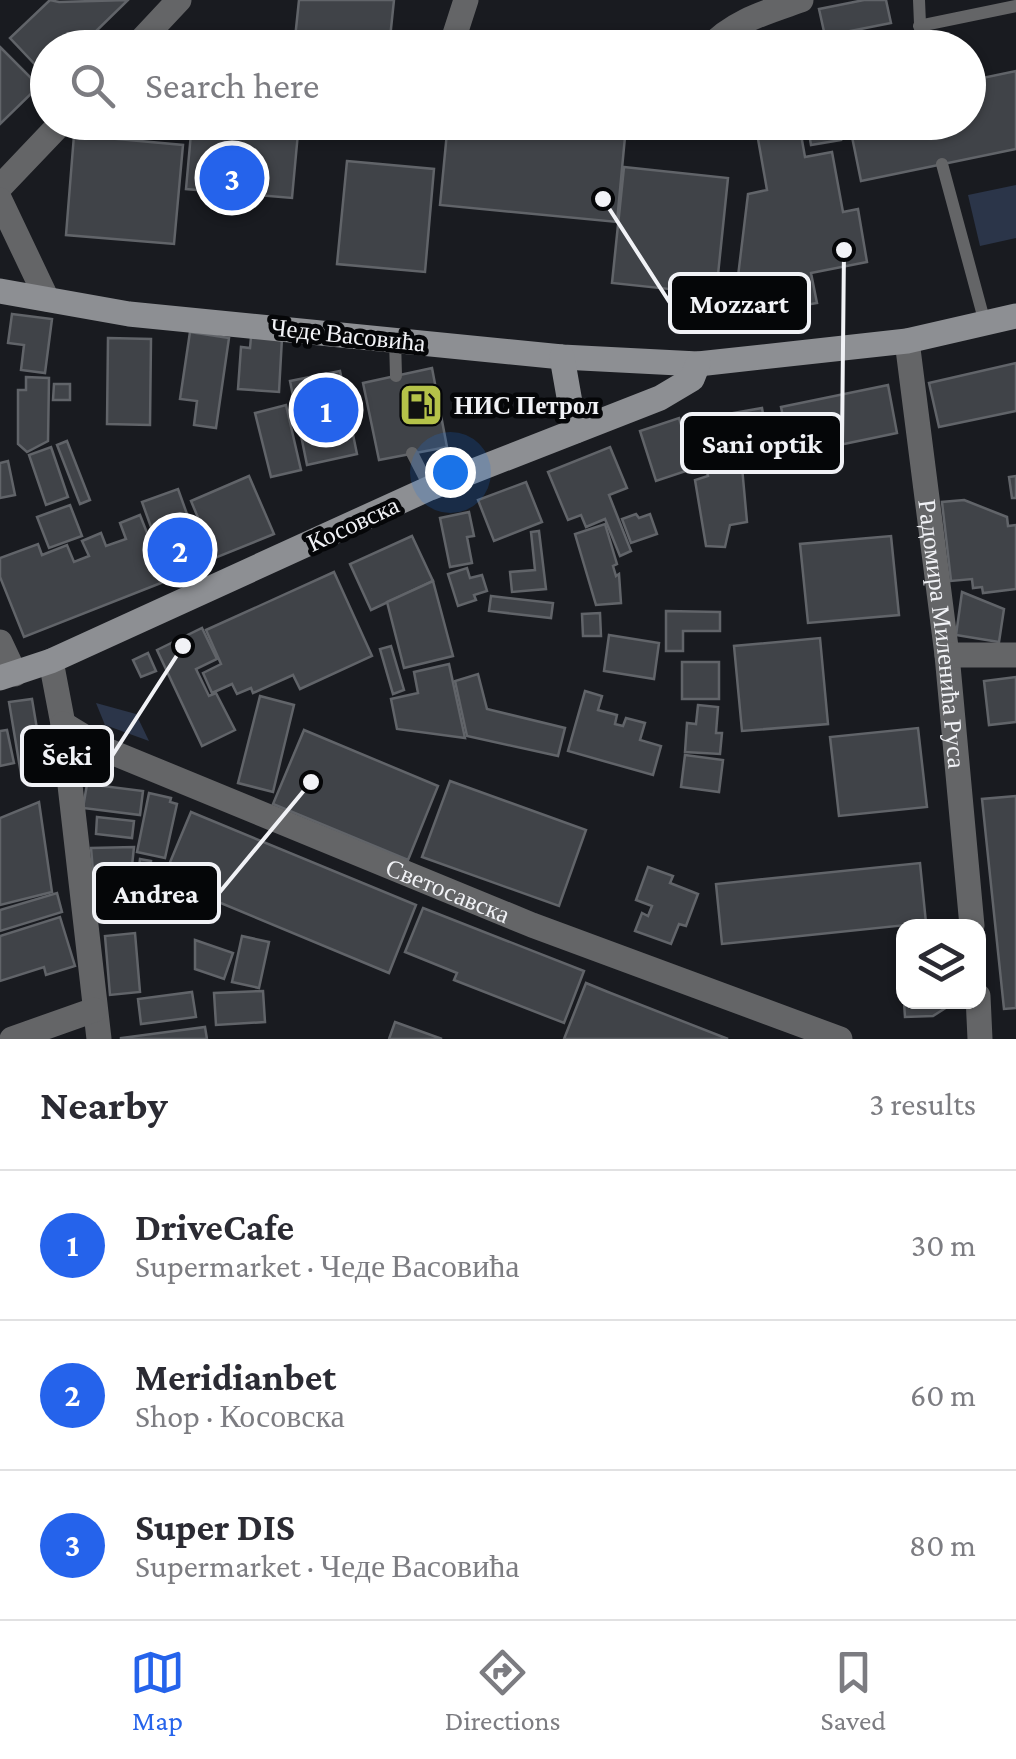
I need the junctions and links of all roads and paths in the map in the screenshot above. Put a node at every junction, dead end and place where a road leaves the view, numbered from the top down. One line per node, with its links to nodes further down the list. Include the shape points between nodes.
1 (179, 0): 7 (street)
2 (466, 0): 8 (street)
3 (800, 0): 9 (street)
4 (919, 0): 6 (lane)
5 (1016, 6): 6 (lane)
6 (919, 26): 10 (lane)
7 (151, 30)
8 (455, 30)
9 (727, 30)
10 (919, 30)
11 (45, 140): 13 (street)
12 (942, 164): 18 (lane)
13 (0, 187)
14 (0, 200): 16 (street)
15 (0, 291): 16 (main road, Чеде Васовића)
16 (47, 300): 19 (main road, Чеде Васовића)
17 (1016, 316): 18 (main road, Чеде Васовића)
18 (985, 323): 20 (main road, Чеде Васовића)
19 (396, 339): 21 (main road, Чеде Васовића); 23 (lane)
20 (907, 341): 22 (main road, Чеде Васовића); 28 (street, Радомира Миленића Руса)
21 (562, 358): 22 (main road, Чеде Васовића); 24 (main road)
22 (698, 364): 24 (main road, Косовска, via 683,386)
23 (396, 376)
24 (575, 431): 26 (main road, Косовска)
25 (412, 454): 26 (lane)
26 (430, 488): 30 (main road, Косовска)
27 (0, 642): 31 (street)
28 (948, 655): 29 (street); 33 (street, Радомира Миленића Руса)
29 (1016, 655)
30 (51, 661): 31 (main road, Косовска); 32 (street)
31 (7, 676)
32 (63, 724): 35 (street); 38 (street, Светосавска, via 104,749 532,925)
33 (971, 919)
34 (979, 1009): 39 (street)
35 (94, 1010): 36 (street); 37 (street)
36 (12, 1039)
37 (99, 1039)
38 (840, 1039)
39 (980, 1039)

